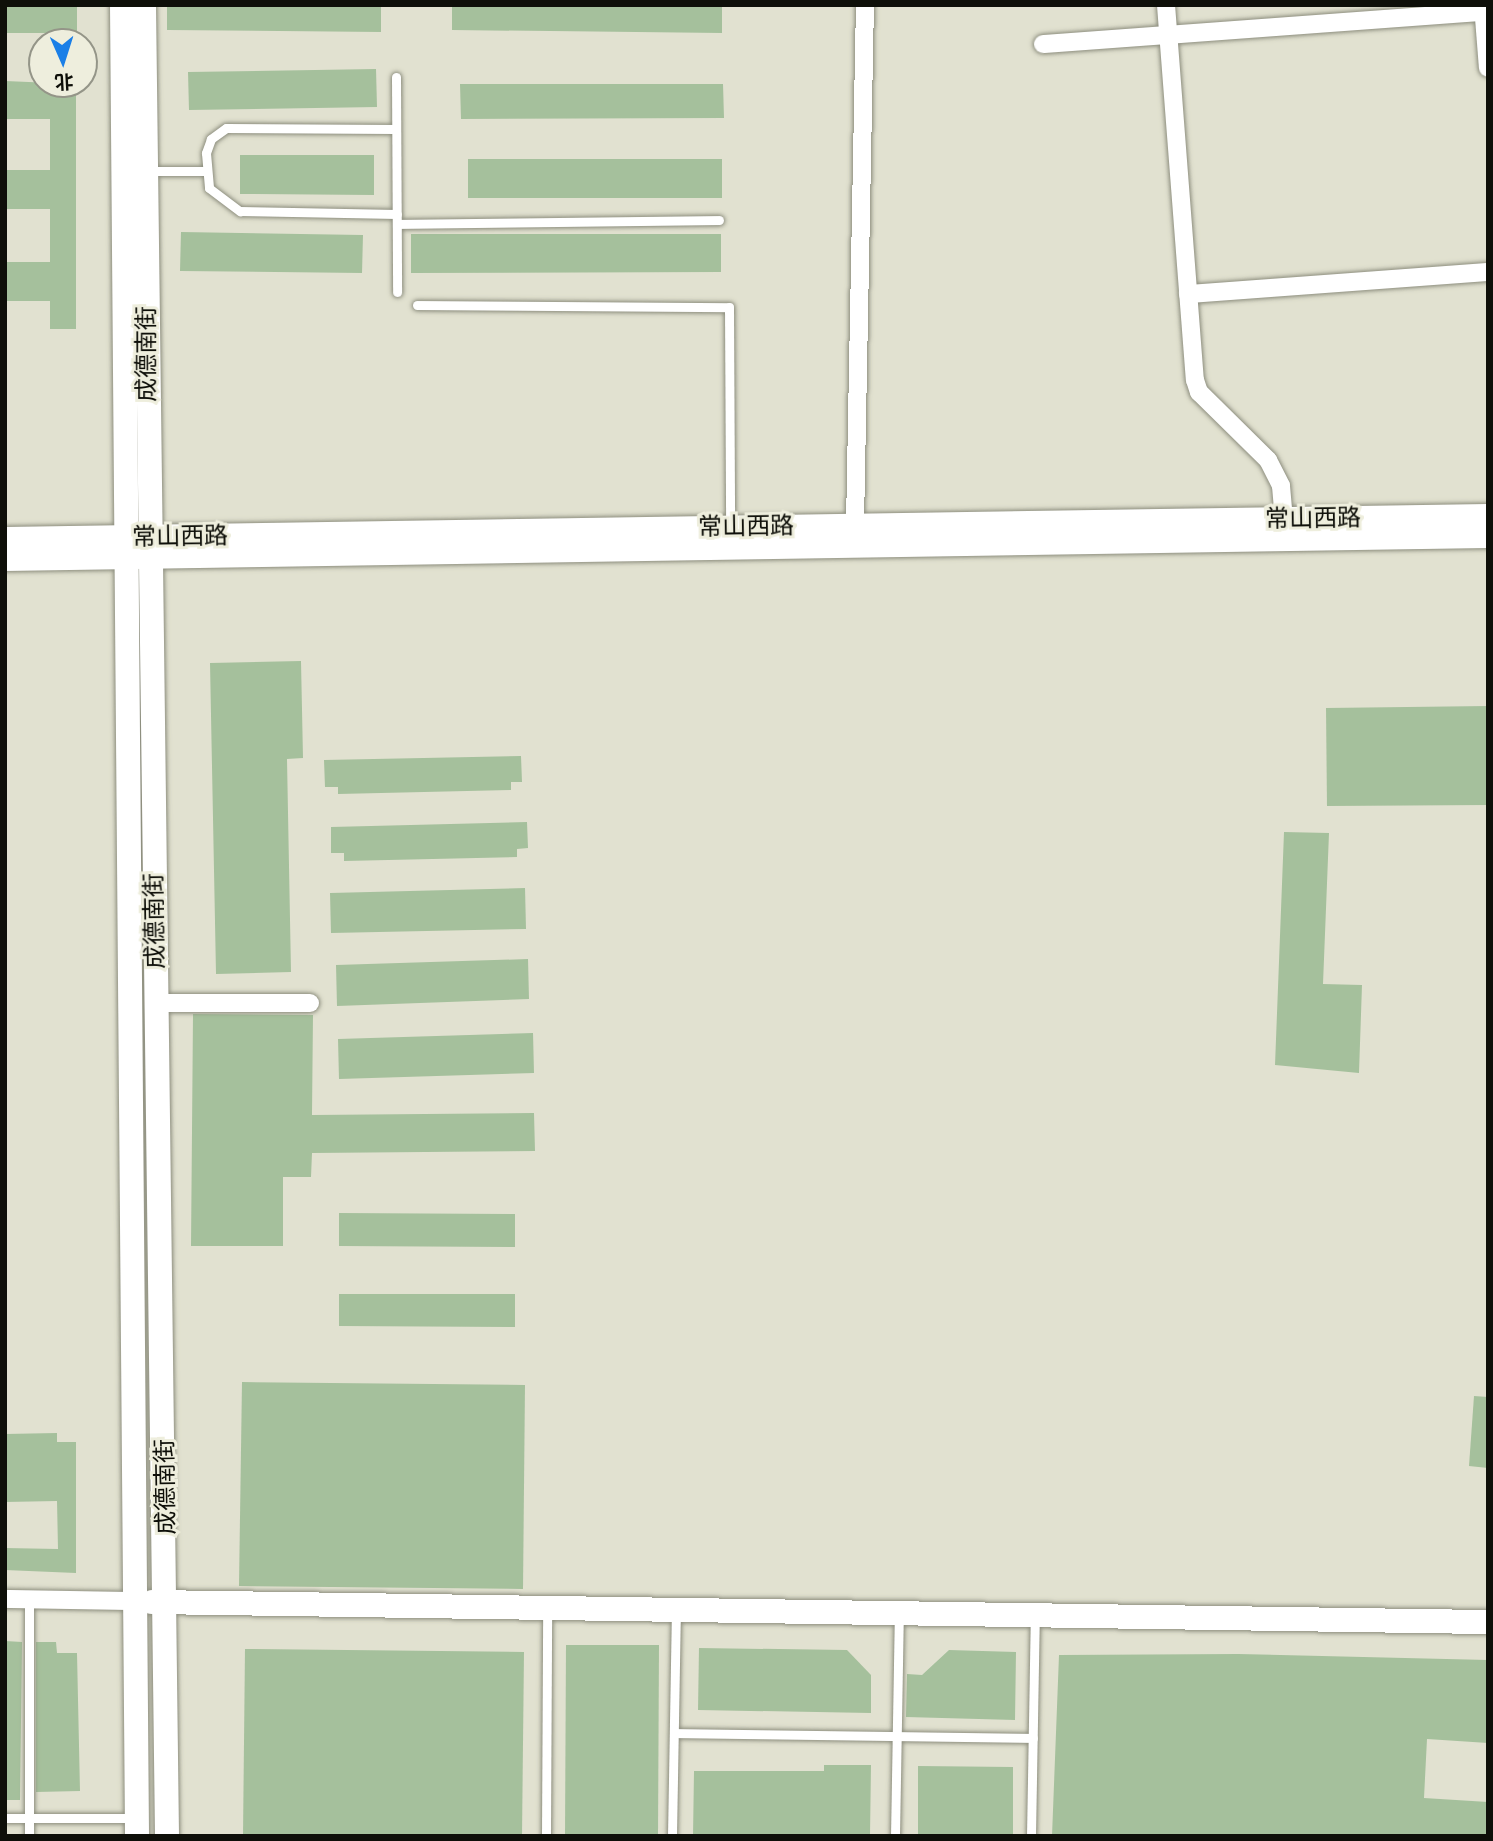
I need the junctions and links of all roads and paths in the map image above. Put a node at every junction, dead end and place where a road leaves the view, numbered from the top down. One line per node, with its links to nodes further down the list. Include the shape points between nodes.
1 (122, 5): 25 (main road, 成德南街)
2 (144, 5): 11 (main road, 成德南街)
3 (865, 5): 21 (street)
4 (1166, 5): 6 (street)
5 (1484, 9): 6 (street); 8 (street)
6 (1168, 35): 7 (street); 17 (street)
7 (1043, 44)
8 (1488, 68)
9 (396, 77): 10 (lane)
10 (396, 129): 12 (lane, via 226,128 211,139); 13 (lane)
11 (145, 171): 12 (lane); 25 (main road, 成德南街)
12 (206, 171): 13 (lane, via 209,188 240,211)
13 (397, 219): 14 (lane); 16 (lane)
14 (719, 220)
15 (1488, 272): 17 (street)
16 (397, 292)
17 (1188, 294): 20 (street, via 1199,392 1268,460 1281,486)
18 (417, 305): 22 (lane, via 729,307)
19 (1488, 516): 20 (main road, 常山西路)
20 (1284, 519): 21 (main road, 常山西路)
21 (855, 524): 22 (main road, 常山西路)
22 (730, 526): 25 (main road, 常山西路)
23 (1488, 536): 25 (main road, 常山西路)
24 (5, 539): 25 (main road, 常山西路)
25 (136, 547): 26 (main road, 常山西路); 27 (main road, 成德南街); 31 (main road, 成德南街)
26 (5, 559)
27 (155, 1003): 28 (street); 32 (main road, 成德南街)
28 (310, 1003)
29 (5, 1599): 30 (street)
30 (29, 1600): 31 (street); 42 (lane)
31 (135, 1601): 32 (main road); 43 (main road, 成德南街)
32 (167, 1602): 33 (main road); 45 (main road, 成德南街)
33 (547, 1607): 34 (main road); 46 (lane)
34 (676, 1609): 35 (main road); 38 (lane)
35 (899, 1613): 36 (main road); 39 (lane)
36 (1035, 1615): 37 (main road); 40 (lane)
37 (1488, 1622)
38 (674, 1733): 39 (lane); 47 (lane)
39 (897, 1736): 40 (lane); 48 (lane)
40 (1033, 1738): 49 (lane)
41 (5, 1818): 42 (lane)
42 (29, 1818): 43 (lane); 44 (lane)
43 (137, 1827)
44 (29, 1836)
45 (167, 1836)
46 (546, 1836)
47 (672, 1836)
48 (895, 1836)
49 (1031, 1836)

